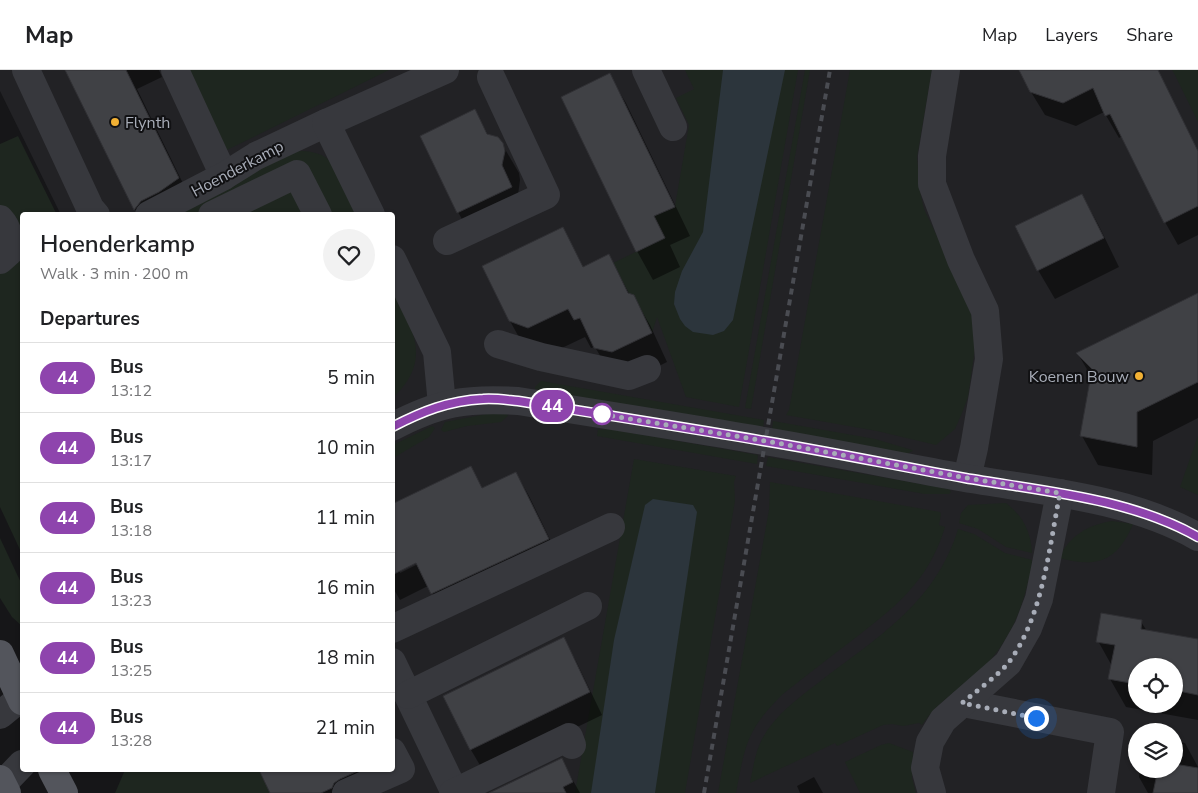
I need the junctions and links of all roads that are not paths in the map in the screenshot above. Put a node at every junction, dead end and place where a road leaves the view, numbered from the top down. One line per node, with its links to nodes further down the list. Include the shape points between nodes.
1 (26, 70): 10 (street)
2 (175, 70): 9 (street)
3 (445, 70): 7 (street, Hoenderkamp)
4 (646, 70): 8 (street)
5 (946, 70): 23 (street, via 932,156 932,184 961,260 985,311 989,359)
6 (491, 77): 16 (street, via 546,195)
7 (326, 123): 9 (street, Hoenderkamp, via 256,156); 14 (street)
8 (673, 127)
9 (224, 176): 11 (street, Hoenderkamp)
10 (93, 212)
11 (155, 212)
12 (218, 212): 13 (street, via 297,174)
13 (316, 212)
14 (370, 212)
15 (0, 219): 17 (street, via 10,237 9,252)
16 (447, 241)
17 (0, 260)
18 (395, 265): 21 (street, via 437,352)
19 (498, 344): 20 (street, via 629,376)
20 (647, 369)
21 (442, 405): 22 (street); 23 (street, via 484,399 518,401)
22 (395, 425)
23 (967, 478): 24 (street)
24 (1060, 493): 26 (street, via 1142,512); 34 (street, via 1039,599 1028,628 1008,663)
25 (611, 527): 28 (street)
26 (1198, 537)
27 (588, 606): 32 (street)
28 (395, 628)
29 (0, 654): 31 (main road)
30 (395, 668): 32 (street)
31 (20, 695)
32 (408, 695): 45 (street)
33 (20, 700): 35 (street)
34 (962, 703): 46 (street, via 943,720 930,742 925,768); 47 (street, via 1110,732)
35 (0, 715)
36 (572, 745): 45 (street, via 569,737)
37 (395, 758): 41 (street, via 401,769)
38 (20, 766): 42 (street)
39 (53, 772): 43 (main road)
40 (394, 772): 44 (street)
41 (395, 772)
42 (2, 786)
43 (64, 793)
44 (346, 793)
45 (454, 793)
46 (932, 793)
47 (1100, 793)

